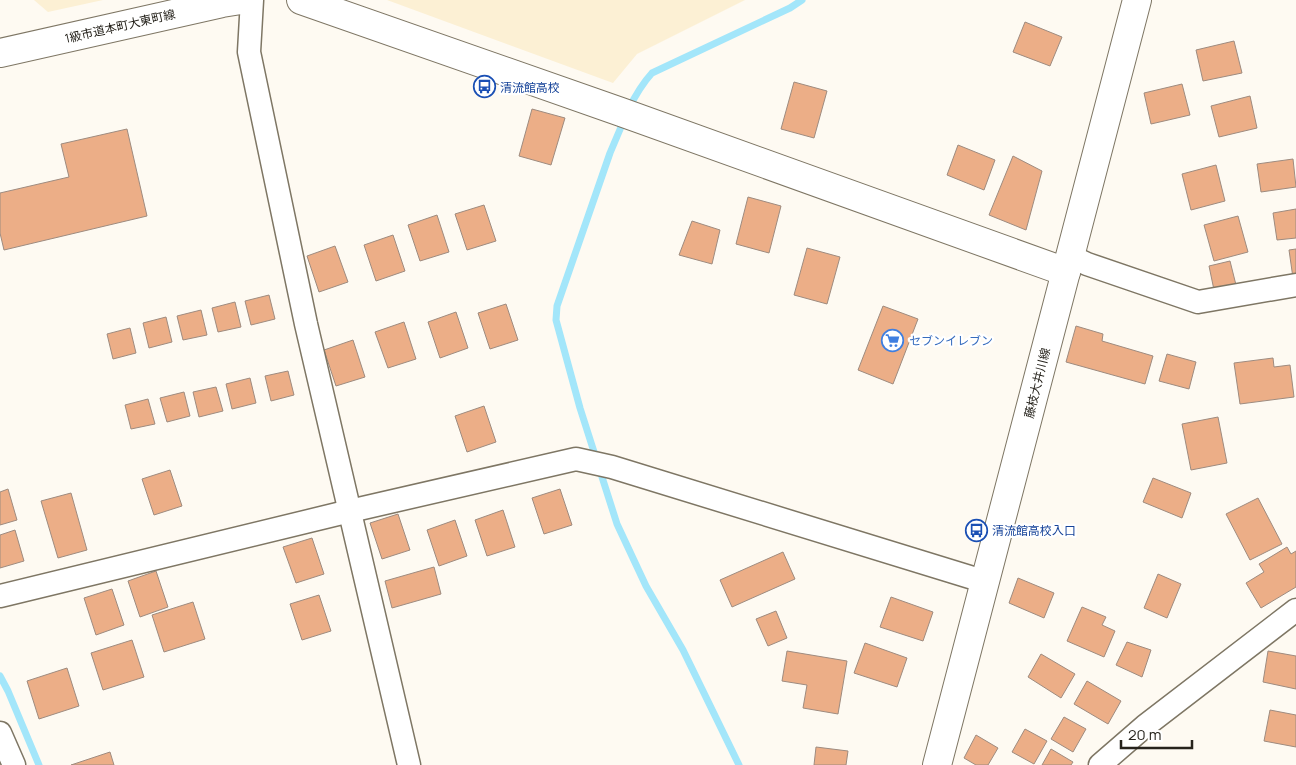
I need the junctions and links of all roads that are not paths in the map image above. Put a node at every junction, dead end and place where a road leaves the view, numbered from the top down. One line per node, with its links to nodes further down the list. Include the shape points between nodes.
1 (241, 0): 5 (street, 1級市道本町大東町線)
2 (252, 0): 8 (street, via 249,52 306,324)
3 (301, 0): 6 (street, via 630,116)
4 (1137, 0): 6 (street, 藤枝大井川線)
5 (0, 53)
6 (1068, 264): 7 (street, via 1086,264 1198,302); 9 (street, 藤枝大井川線)
7 (1296, 285)
8 (350, 511): 9 (street, via 576,459 612,467); 10 (street); 14 (street)
9 (986, 582): 15 (street, 藤枝大井川線)
10 (0, 596)
11 (1296, 610): 16 (street, via 1145,726)
12 (0, 733): 13 (street)
13 (14, 765)
14 (408, 765)
15 (937, 765)
16 (1100, 765)

